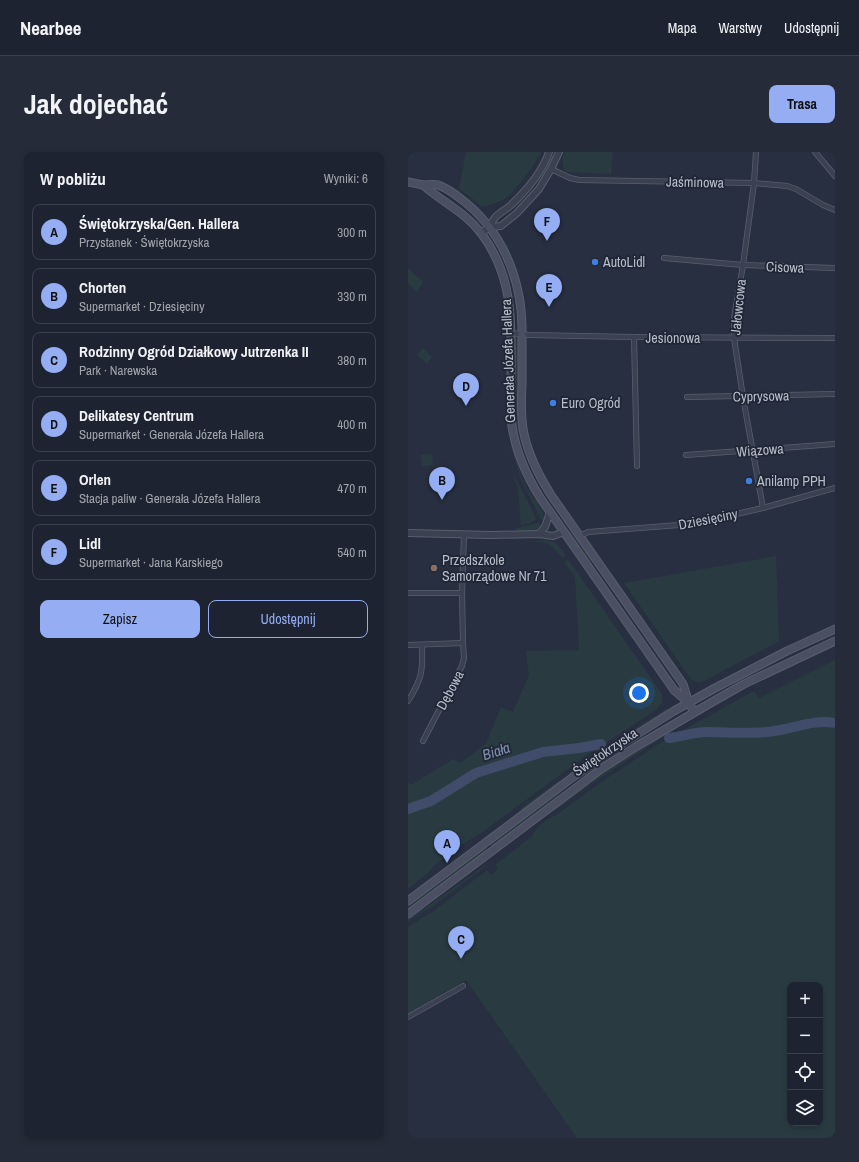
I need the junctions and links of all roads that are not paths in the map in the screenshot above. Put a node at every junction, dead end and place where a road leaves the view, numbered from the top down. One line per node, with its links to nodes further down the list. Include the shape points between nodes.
1 (549, 152): 8 (street)
2 (559, 152): 5 (street)
3 (756, 152): 9 (street, Jałowcowa)
4 (815, 152): 6 (street)
5 (551, 169): 9 (street, Jaśminowa, via 579,180); 11 (street)
6 (835, 176)
7 (408, 182): 10 (main road, Generała Józefa Hallera)
8 (532, 183): 11 (street); 13 (street, via 494,218)
9 (754, 183): 12 (street, Jaśminowa, via 787,186); 18 (street, Jałowcowa)
10 (423, 185): 13 (main road, Generała Józefa Hallera, via 437,185 456,196 478,213); 14 (main road, Generała Józefa Hallera, via 460,211)
11 (539, 189): 13 (street, via 501,226)
12 (835, 210)
13 (490, 227): 14 (street); 15 (main road, Generała Józefa Hallera)
14 (481, 233): 17 (main road, Generała Józefa Hallera)
15 (505, 254): 17 (main road); 21 (main road, Generała Józefa Hallera, via 520,301)
16 (664, 258): 18 (street, Cisowa)
17 (496, 259): 20 (main road, Generała Józefa Hallera, via 508,293)
18 (743, 266): 19 (street, Cisowa); 23 (street, Jałowcowa, via 734,318)
19 (835, 268)
20 (511, 333): 21 (street, Jesionowa); 29 (main road, Generała Józefa Hallera, via 511,418)
21 (522, 335): 22 (street, Jesionowa); 28 (main road, Generała Józefa Hallera)
22 (634, 337): 23 (street, Jesionowa); 33 (street)
23 (734, 338): 24 (street, Jesionowa); 27 (street, Jałowcowa)
24 (835, 338)
25 (835, 394): 27 (street, Cyprysowa)
26 (687, 397): 27 (street, Cyprysowa)
27 (743, 397): 31 (street, Jałowcowa)
28 (524, 434): 29 (main road); 41 (main road, Generała Józefa Hallera, via 532,462)
29 (514, 437): 36 (main road, Generała Józefa Hallera, via 527,475)
30 (835, 444): 31 (street, Wiązowa)
31 (754, 451): 32 (street, Wiązowa); 35 (street, Jałowcowa)
32 (686, 455)
33 (637, 466)
34 (835, 488): 35 (street, Dziesięciny)
35 (763, 508): 41 (street, Dziesięciny, via 692,524 588,532)
36 (550, 512): 37 (main road, Generała Józefa Hallera); 39 (street, via 545,527)
37 (564, 532): 39 (street, via 556,536); 45 (main road, Generała Józefa Hallera)
38 (408, 533): 40 (street)
39 (539, 534): 40 (street)
40 (464, 535): 43 (street, Dębowa)
41 (580, 536): 44 (main road, Generała Józefa Hallera)
42 (408, 593): 43 (street)
43 (462, 593): 48 (street, Dębowa)
44 (635, 615): 45 (main road); 52 (main road, Generała Józefa Hallera, via 683,684)
45 (626, 621): 52 (main road, Generała Józefa Hallera, via 674,690)
46 (835, 629): 52 (main road, Świętokrzyska)
47 (835, 641): 53 (main road, Świętokrzyska, via 744,684)
48 (463, 643): 50 (street); 54 (street, Dębowa, via 462,666)
49 (408, 645): 50 (street)
50 (422, 645): 51 (street, via 423,665 420,678)
51 (408, 701)
52 (689, 703): 53 (main road, Generała Józefa Hallera); 55 (main road, Świętokrzyska)
53 (694, 712): 56 (main road, Świętokrzyska, via 637,746)
54 (423, 741)
55 (573, 777): 56 (main road); 57 (main road, Świętokrzyska)
56 (580, 785): 58 (main road, Świętokrzyska)
57 (408, 901)
58 (408, 914)
59 (463, 986): 60 (street)
60 (408, 1017)

